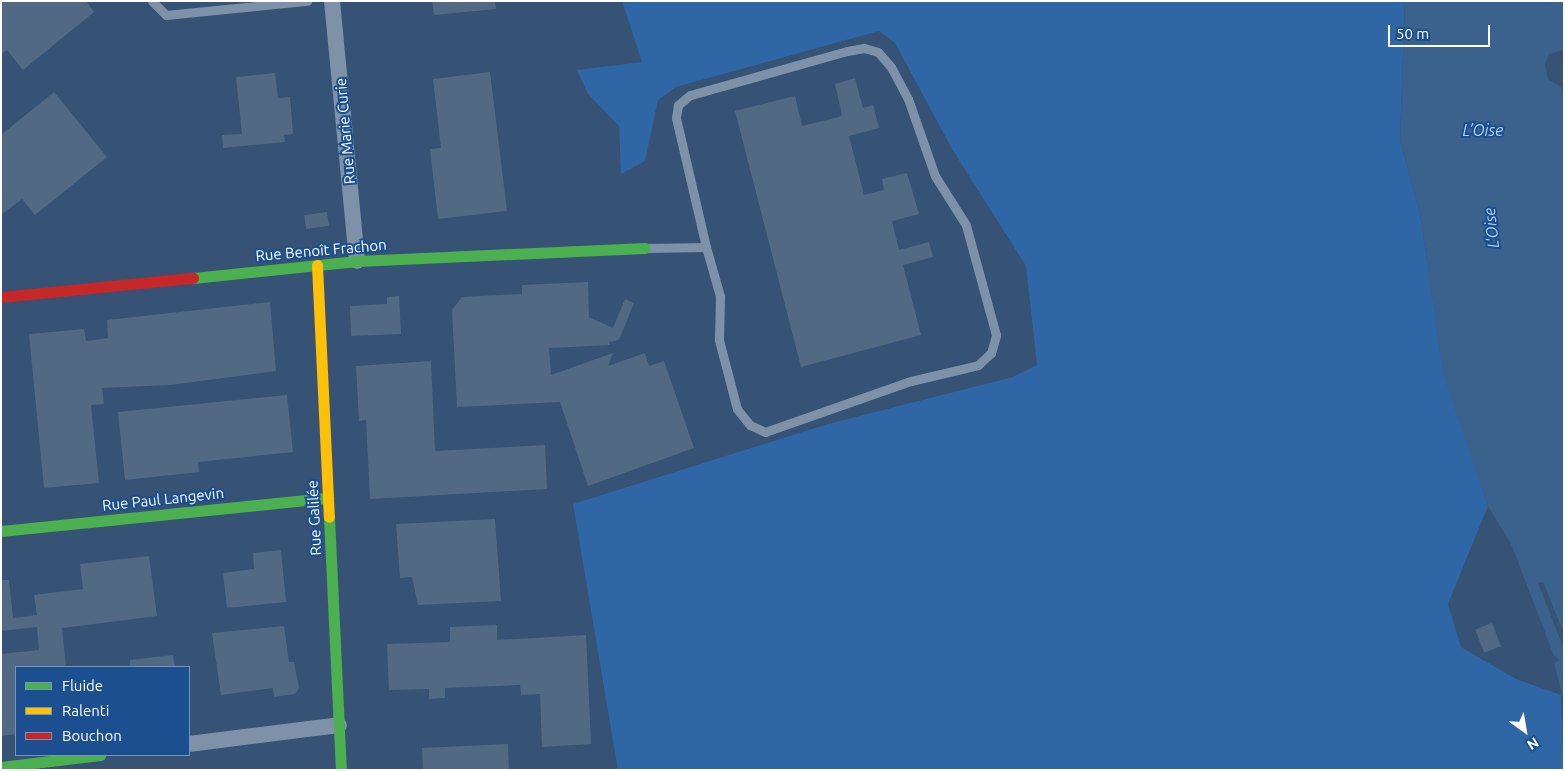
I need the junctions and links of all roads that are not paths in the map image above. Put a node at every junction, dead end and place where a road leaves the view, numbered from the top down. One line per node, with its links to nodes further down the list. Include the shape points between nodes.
1 (152, 1): 2 (lane, via 166,14)
2 (306, 1)
3 (332, 1): 6 (street, Rue Marie Curie)
4 (706, 247): 4 (lane, via 676,118 678,105 690,95 847,51 864,48 878,52 891,67 908,100 935,176 966,225 996,335 991,353 978,365 911,381 765,432 750,424 737,409 719,340 720,296); 5 (lane)
5 (644, 248): 6 (street, Rue Benoît Frachon)
6 (357, 261): 7 (street, Rue Benoît Frachon)
7 (317, 265): 8 (street, Rue Benoît Frachon); 9 (street, Rue Galilée)
8 (1, 297)
9 (328, 498): 10 (street, Rue Paul Langevin); 11 (street, Rue Galilée)
10 (1, 531)
11 (339, 725): 12 (street); 15 (street, Rue Galilée)
12 (190, 744)
13 (92, 756): 14 (street)
14 (1, 767)
15 (341, 770)

